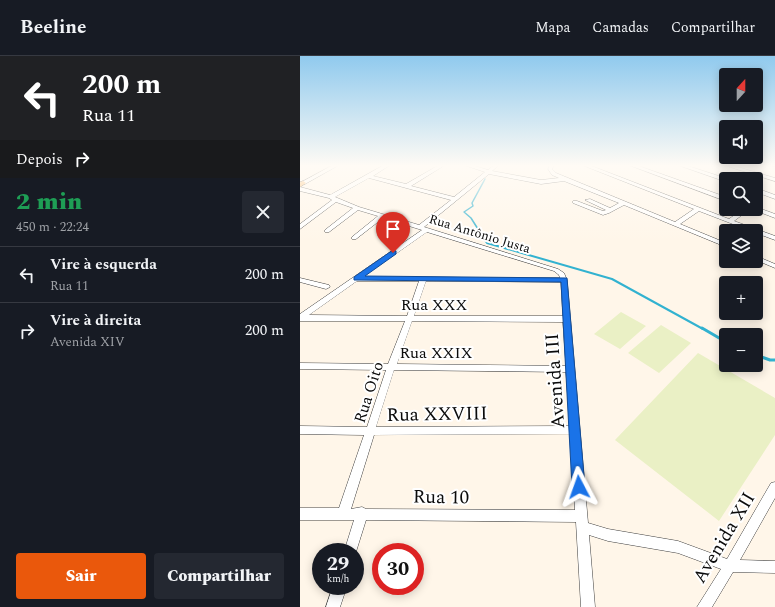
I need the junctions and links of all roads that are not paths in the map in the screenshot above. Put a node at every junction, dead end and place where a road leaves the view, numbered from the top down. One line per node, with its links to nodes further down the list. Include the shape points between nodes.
1 (315, 191): 11 (street, Rua Antônio Justa)
2 (345, 191): 11 (street)
3 (425, 191): 12 (street)
4 (464, 191): 12 (street)
5 (593, 191): 15 (street)
6 (651, 191): 17 (street)
7 (703, 191): 9 (street)
8 (763, 193): 10 (street)
9 (719, 196)
10 (775, 197)
11 (333, 198): 16 (street, Rua Antônio Justa); 26 (street)
12 (454, 199): 27 (street)
13 (588, 200): 18 (street)
14 (576, 202): 18 (street, via 600,213)
15 (623, 203): 18 (street); 24 (street)
16 (357, 208): 20 (street, Rua Antônio Justa); 28 (street)
17 (698, 209): 23 (street); 24 (street)
18 (611, 210)
19 (763, 212): 22 (street)
20 (382, 216): 27 (street, Rua Antônio Justa); 30 (street)
21 (737, 216): 23 (street)
22 (775, 216)
23 (730, 221): 25 (street)
24 (676, 224): 32 (street)
25 (738, 224)
26 (300, 227)
27 (423, 228): 35 (street, Rua Antônio Justa, via 556,270); 36 (street)
28 (328, 231)
29 (763, 234): 31 (street)
30 (354, 238)
31 (775, 238)
32 (719, 242)
33 (763, 261): 34 (street)
34 (775, 266)
35 (563, 277): 38 (street); 42 (street, Avenida III)
36 (357, 279): 38 (street); 41 (street)
37 (300, 280): 39 (street)
38 (422, 280): 40 (street, Rua Oito)
39 (326, 287)
40 (410, 317): 41 (street, Rua XXX); 42 (street, Rua XXX); 44 (street, Rua Oito)
41 (300, 318)
42 (567, 319): 45 (street, Avenida III)
43 (300, 366): 44 (street, Rua XXIX)
44 (391, 367): 45 (street, Rua XXIX); 48 (street, Rua Oito)
45 (571, 369): 47 (street, Avenida III)
46 (300, 430): 48 (street, Rua XXVIII)
47 (574, 430): 48 (street, Rua XXVIII); 53 (street, Avenida III)
48 (370, 431): 52 (street, Rua Oito)
49 (775, 487): 55 (street, Avenida XII)
50 (362, 513): 52 (street, Rua 10); 53 (street, Rua 10); 54 (street)
51 (300, 514): 52 (street, Rua 10)
52 (343, 514)
53 (581, 522): 55 (street, Rua 10, via 608,535 678,547); 59 (street, Avenida III)
54 (353, 543)
55 (730, 566): 56 (street, Rua 10); 60 (street, Avenida XII)
56 (775, 567)
57 (337, 595): 58 (street)
58 (333, 607)
59 (588, 607)
60 (704, 607)

